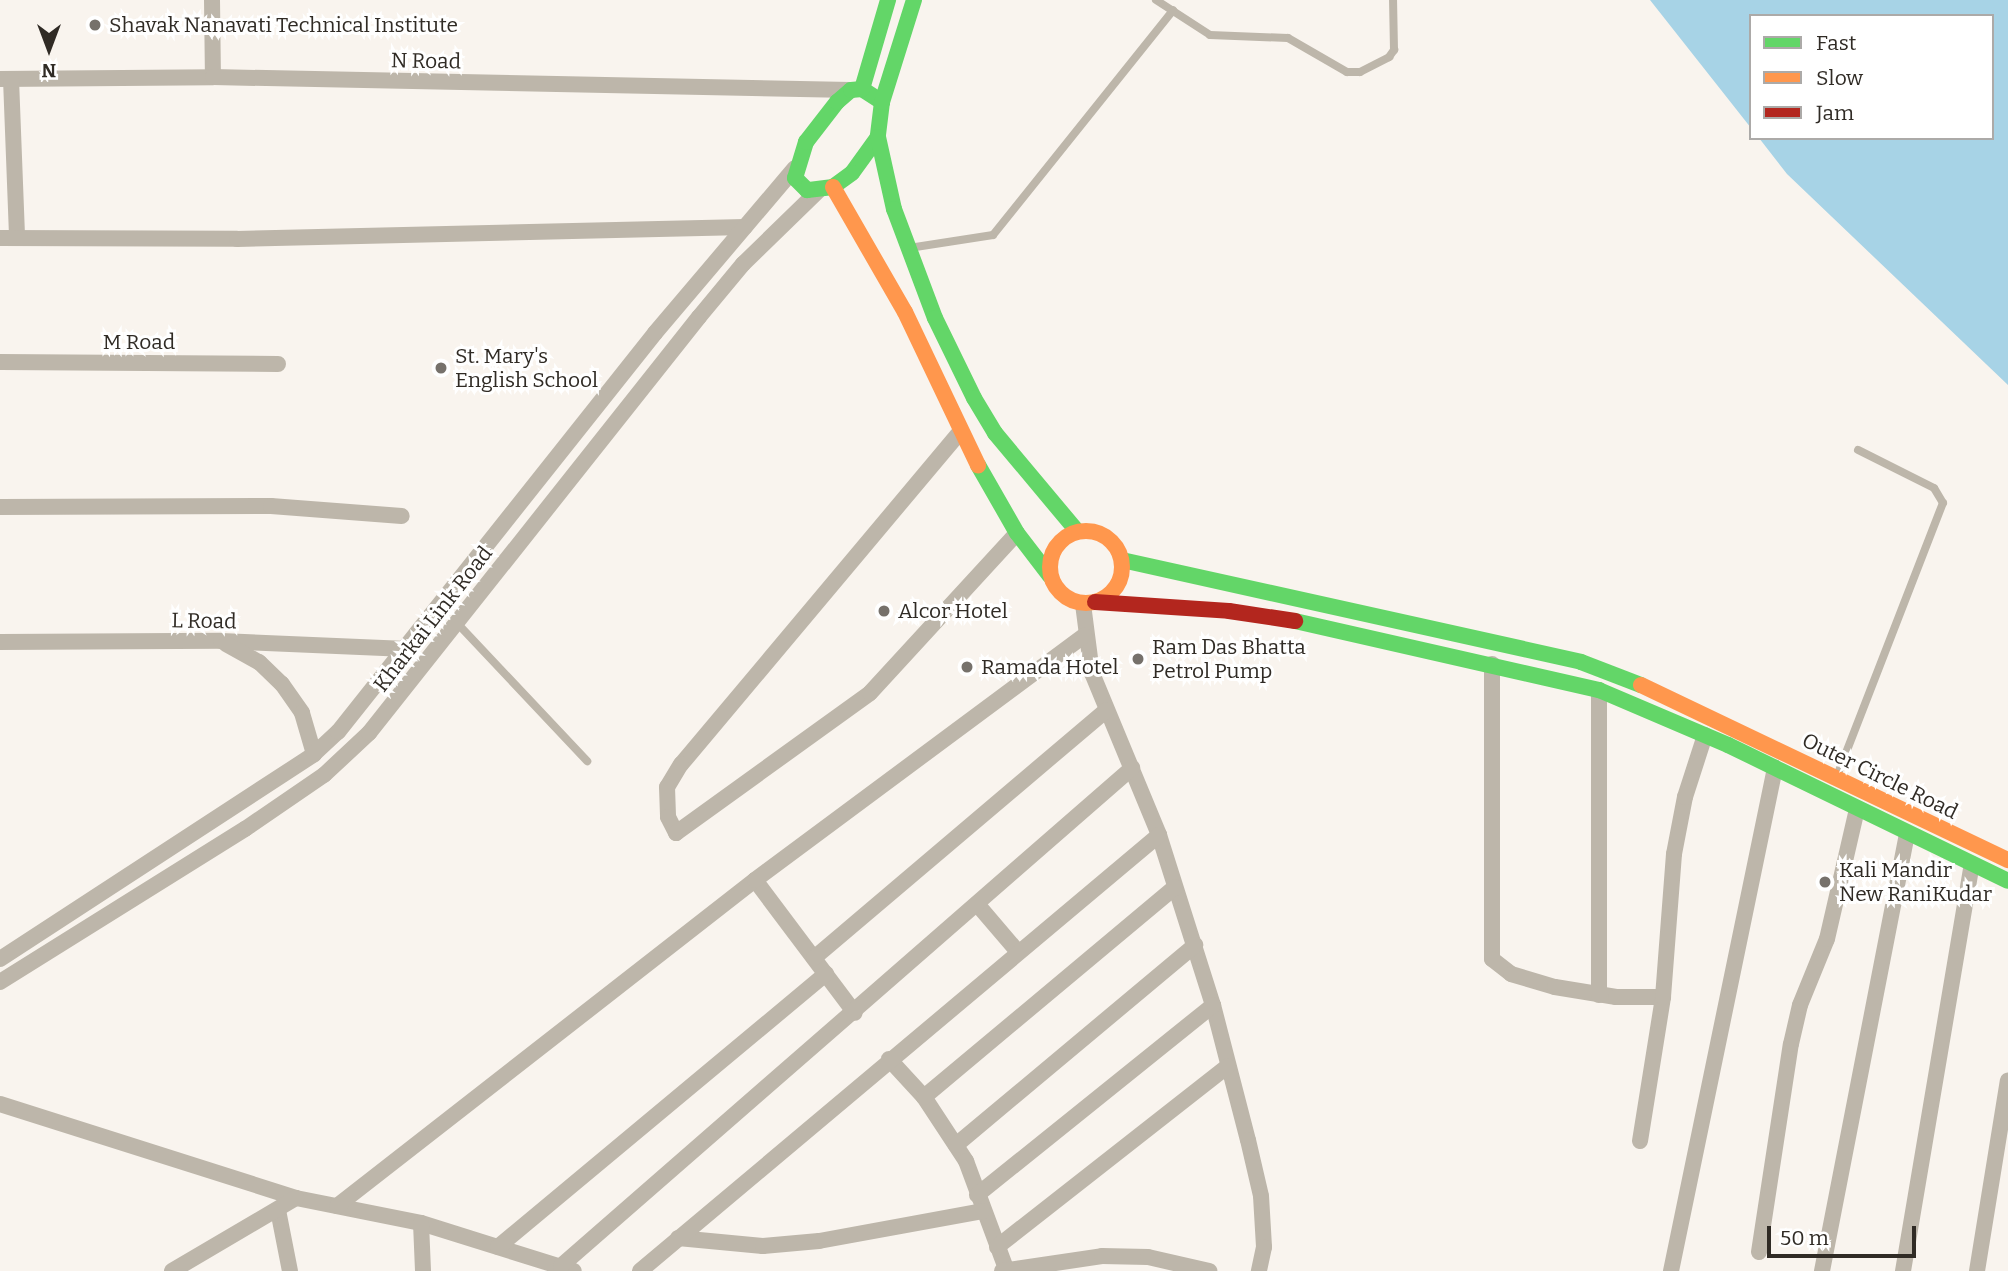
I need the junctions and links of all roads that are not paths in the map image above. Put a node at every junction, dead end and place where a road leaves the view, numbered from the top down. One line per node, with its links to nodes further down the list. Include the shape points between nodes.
1 (212, 0): 8 (street)
2 (888, 0): 10 (main road)
3 (914, 0): 11 (main road)
4 (1156, 0): 6 (lane)
5 (1393, 0): 7 (lane, via 1394,50 1360,72 1333,67 1289,38 1210,35)
6 (1164, 2): 7 (lane)
7 (1173, 10): 17 (lane, via 993,235)
8 (213, 78): 9 (street, N Road); 10 (street, N Road)
9 (6, 79): 16 (street)
10 (857, 90): 11 (main road); 13 (main road, via 818,125)
11 (882, 102): 12 (main road)
12 (878, 137): 14 (main road, via 852,173); 17 (main road, via 894,209)
13 (795, 169): 14 (main road, via 800,187); 15 (street)
14 (825, 189): 20 (main road, via 905,312); 29 (street, Kharkai Link Road, via 743,264)
15 (745, 227): 16 (street, via 237,239); 33 (street, via 655,333)
16 (8, 238)
17 (909, 248): 24 (main road, via 935,318 974,398 995,433)
18 (0, 362): 19 (street, M Road)
19 (278, 364)
20 (960, 432): 25 (main road); 25 (street, via 681,764 667,787 668,817 676,833 870,693)
21 (1858, 450): 42 (lane, via 1934,488 1943,503)
22 (0, 507): 23 (street, via 271,506)
23 (402, 516)
24 (1077, 531): 26 (main road, via 1106,536); 27 (main road, via 1060,540 1050,557)
25 (1017, 533): 27 (main road)
26 (1122, 560): 28 (main road, via 1117,586); 42 (main road, Outer Circle Road, via 1581,662 1668,695)
27 (1050, 576): 28 (main road, via 1056,590)
28 (1089, 603): 30 (street); 34 (main road, via 1269,616)
29 (457, 623): 39 (lane); 57 (street, Kharkai Link Road, via 369,733 324,775)
30 (1084, 636): 36 (street); 48 (street)
31 (221, 641): 32 (street, L Road); 33 (street, L Road); 38 (street, via 259,662 282,684 302,713)
32 (0, 642)
33 (407, 649): 38 (street)
34 (1492, 664): 35 (main road); 58 (street, via 1492,959 1511,974)
35 (1599, 690): 37 (main road); 58 (street)
36 (1106, 710): 40 (street); 54 (street)
37 (1705, 734): 41 (main road); 59 (street, via 1685,797 1674,854)
38 (314, 754): 55 (street)
39 (587, 761)
40 (1132, 768): 45 (street); 51 (street)
41 (1775, 768): 43 (main road); 88 (street)
42 (1836, 779): 46 (main road, Outer Circle Road)
43 (1857, 809): 44 (main road); 78 (street, via 1827,939 1800,1004 1791,1044)
44 (1907, 834): 47 (main road); 89 (street)
45 (1159, 835): 50 (street); 53 (street)
46 (2008, 860)
47 (1972, 864): 49 (main road); 90 (street)
48 (755, 880): 54 (street); 71 (street)
49 (2008, 881)
50 (1175, 887): 52 (street); 65 (street)
51 (977, 904): 53 (street); 61 (street)
52 (1195, 945): 60 (street); 68 (street)
53 (1018, 952): 62 (street)
54 (814, 958): 56 (street)
55 (0, 959)
56 (826, 974): 61 (street); 76 (street)
57 (0, 982)
58 (1599, 995): 59 (street)
59 (1663, 997): 67 (street)
60 (1213, 1005): 63 (street); 69 (street)
61 (855, 1013): 79 (street)
62 (890, 1059): 65 (street); 75 (street)
63 (1228, 1066): 77 (street); 87 (street, via 1261,1196 1264,1247)
64 (2008, 1080): 91 (street)
65 (924, 1097): 68 (street)
66 (0, 1104): 70 (street)
67 (1640, 1141)
68 (956, 1145): 69 (street)
69 (976, 1195): 73 (street)
70 (296, 1198): 71 (street); 72 (street)
71 (337, 1206): 74 (street)
72 (278, 1210): 80 (street); 81 (street)
73 (982, 1211): 75 (street, via 819,1241 763,1246); 77 (street)
74 (421, 1223): 76 (street); 82 (street)
75 (678, 1238): 83 (street)
76 (498, 1247): 79 (street)
77 (997, 1247): 85 (street)
78 (1759, 1252)
79 (568, 1269)
80 (172, 1271)
81 (290, 1271)
82 (423, 1271)
83 (640, 1271)
84 (1002, 1271): 85 (street)
85 (1007, 1271): 86 (street, via 1102,1256 1148,1258)
86 (1209, 1271)
87 (1259, 1271)
88 (1671, 1271)
89 (1822, 1271)
90 (1903, 1271)
91 (1977, 1271)

